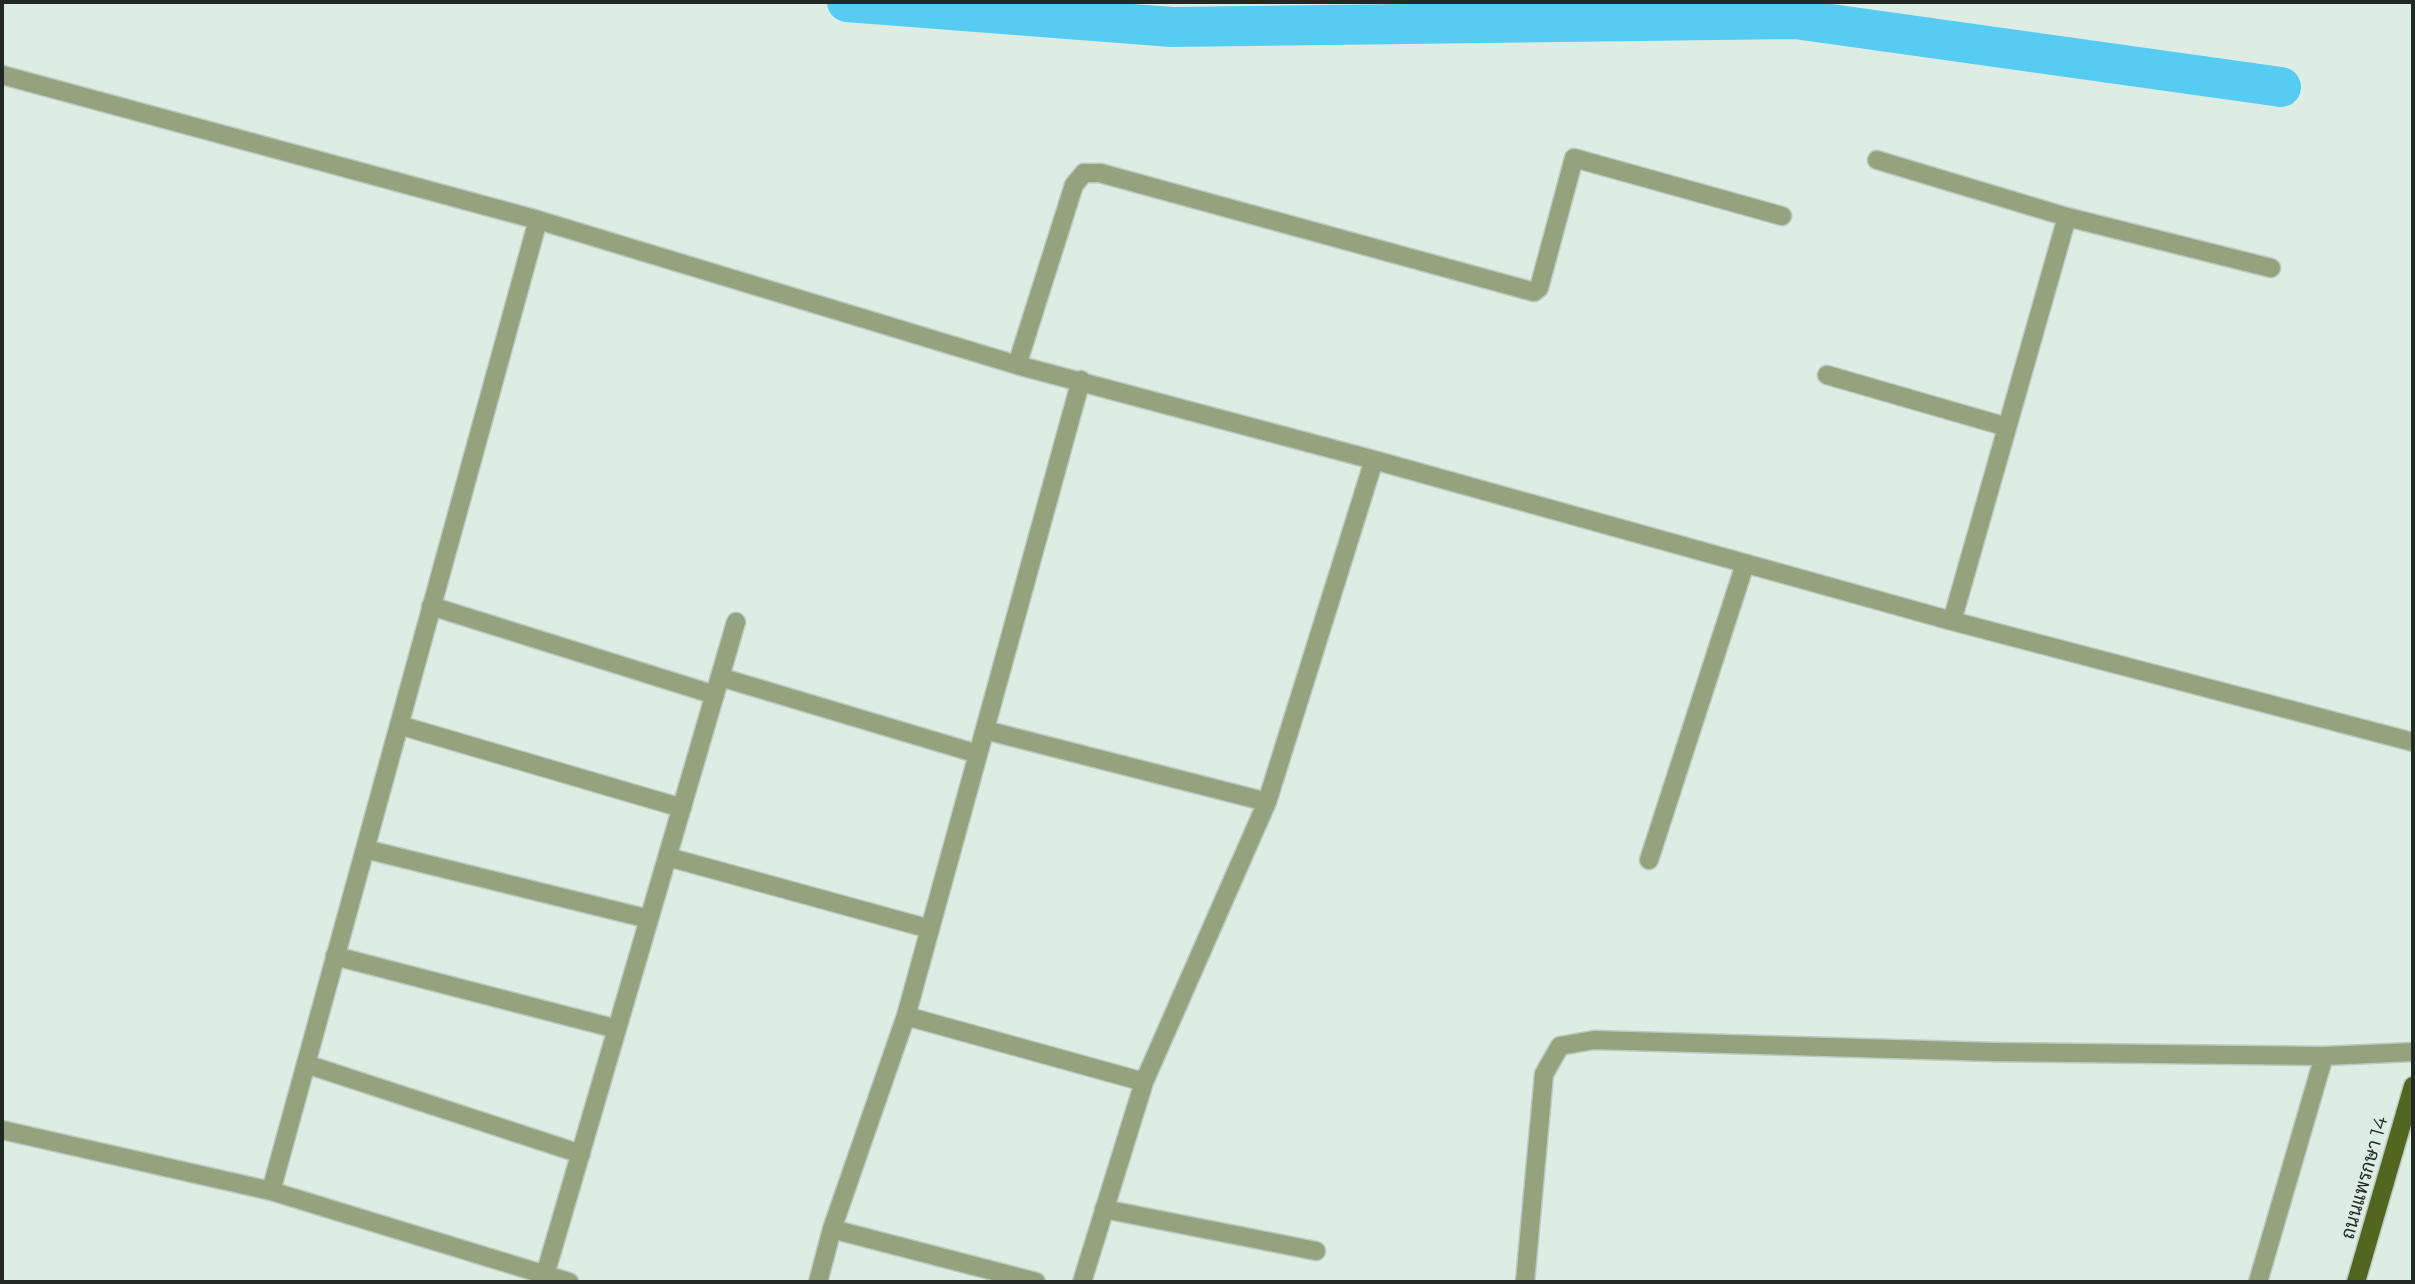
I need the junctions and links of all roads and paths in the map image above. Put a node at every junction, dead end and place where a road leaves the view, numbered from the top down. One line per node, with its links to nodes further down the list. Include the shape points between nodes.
1 (2, 75): 5 (street)
2 (1877, 160): 4 (street)
3 (1783, 216): 7 (street, via 1574,158 1539,288 1534,292 1100,173 1084,173 1074,185)
4 (2067, 216): 6 (street); 10 (street)
5 (538, 220): 7 (street); 13 (street)
6 (2271, 268)
7 (1017, 365): 9 (street)
8 (1827, 375): 10 (street)
9 (1081, 380): 11 (street); 19 (street)
10 (2007, 427): 14 (street)
11 (1374, 460): 12 (street); 22 (street)
12 (1745, 564): 14 (street); 26 (street)
13 (432, 606): 17 (street); 18 (street)
14 (1952, 621): 20 (street)
15 (736, 622): 16 (street)
16 (720, 677): 17 (street); 21 (street)
17 (715, 695): 23 (street)
18 (399, 725): 23 (street); 24 (street)
19 (985, 730): 21 (street); 22 (street)
20 (2413, 742)
21 (978, 754): 28 (street)
22 (1267, 802): 35 (street)
23 (682, 808): 25 (street)
24 (365, 849): 27 (street); 29 (street)
25 (667, 857): 27 (street); 28 (street)
26 (1649, 860)
27 (649, 919): 31 (street)
28 (930, 929): 30 (street)
29 (335, 956): 31 (street); 34 (street)
30 (906, 1016): 35 (street); 41 (street)
31 (617, 1029): 38 (street)
32 (2413, 1052): 33 (street)
33 (2324, 1056): 48 (street, via 1594,1040 1560,1045 1544,1074); 49 (street)
34 (306, 1064): 38 (street); 39 (street)
35 (1144, 1082): 40 (street)
36 (2413, 1086): 50 (main road, ถนนแพรกษา 14)
37 (2, 1130): 39 (street)
38 (580, 1154): 43 (street)
39 (271, 1191): 43 (street)
40 (1104, 1209): 42 (street); 47 (street)
41 (832, 1229): 45 (street); 46 (street)
42 (1316, 1251)
43 (545, 1275): 44 (street)
44 (569, 1282)
45 (818, 1282)
46 (1036, 1282)
47 (1082, 1282)
48 (1525, 1282)
49 (2258, 1282)
50 (2356, 1282)

